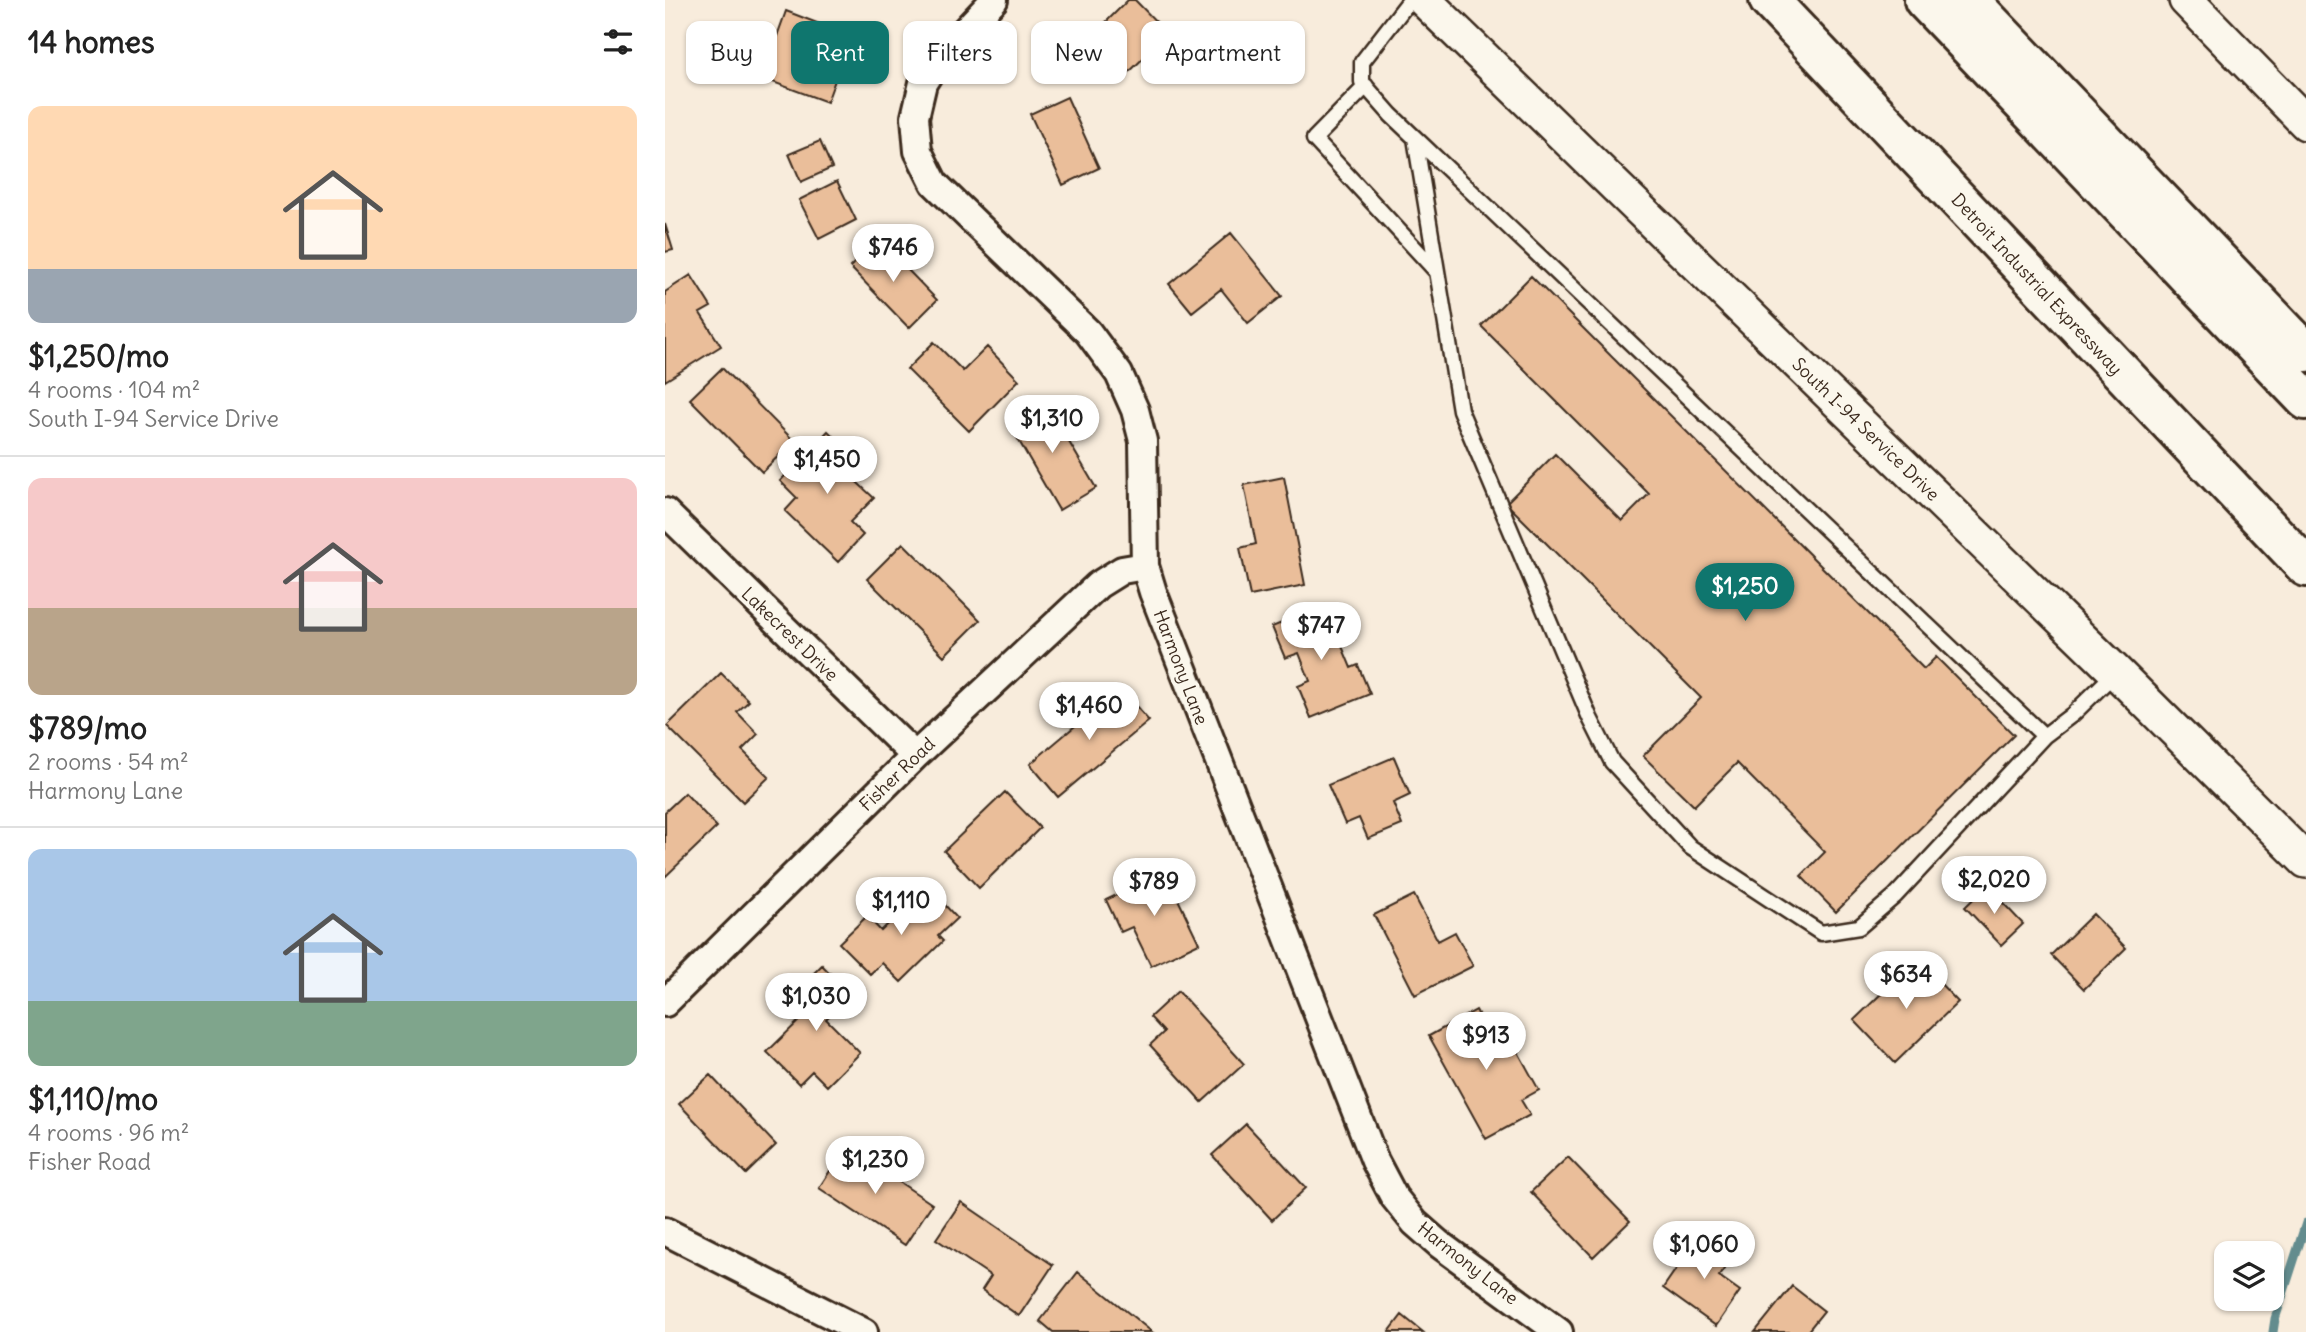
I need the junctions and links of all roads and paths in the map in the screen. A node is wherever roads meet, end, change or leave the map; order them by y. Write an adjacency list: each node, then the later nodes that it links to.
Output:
1 (994, 0): 15 (street, Harmony Lane)
2 (1410, 0): 8 (lane)
3 (1424, 0): 17 (street, South I-94 Service Drive)
4 (1769, 0): 16 (highway, Detroit Industrial Expressway)
5 (1924, 0): 13 (highway)
6 (1969, 0): 12 (highway)
7 (2186, 0): 9 (street)
8 (1366, 86): 10 (lane); 11 (lane)
9 (2306, 123)
10 (1415, 138): 11 (lane); 18 (lane)
11 (1437, 272): 18 (lane)
12 (2306, 352)
13 (2306, 400)
14 (665, 512): 19 (street, Lakecrest Drive)
15 (1145, 566): 19 (street, Fisher Road); 24 (street, Harmony Lane)
16 (2306, 567)
17 (2116, 672): 18 (lane); 20 (street, South I-94 Service Drive)
18 (2044, 736)
19 (915, 756): 21 (street, Fisher Road)
20 (2306, 861)
21 (665, 1003)
22 (665, 1231): 23 (street)
23 (864, 1332)
24 (1559, 1332)

